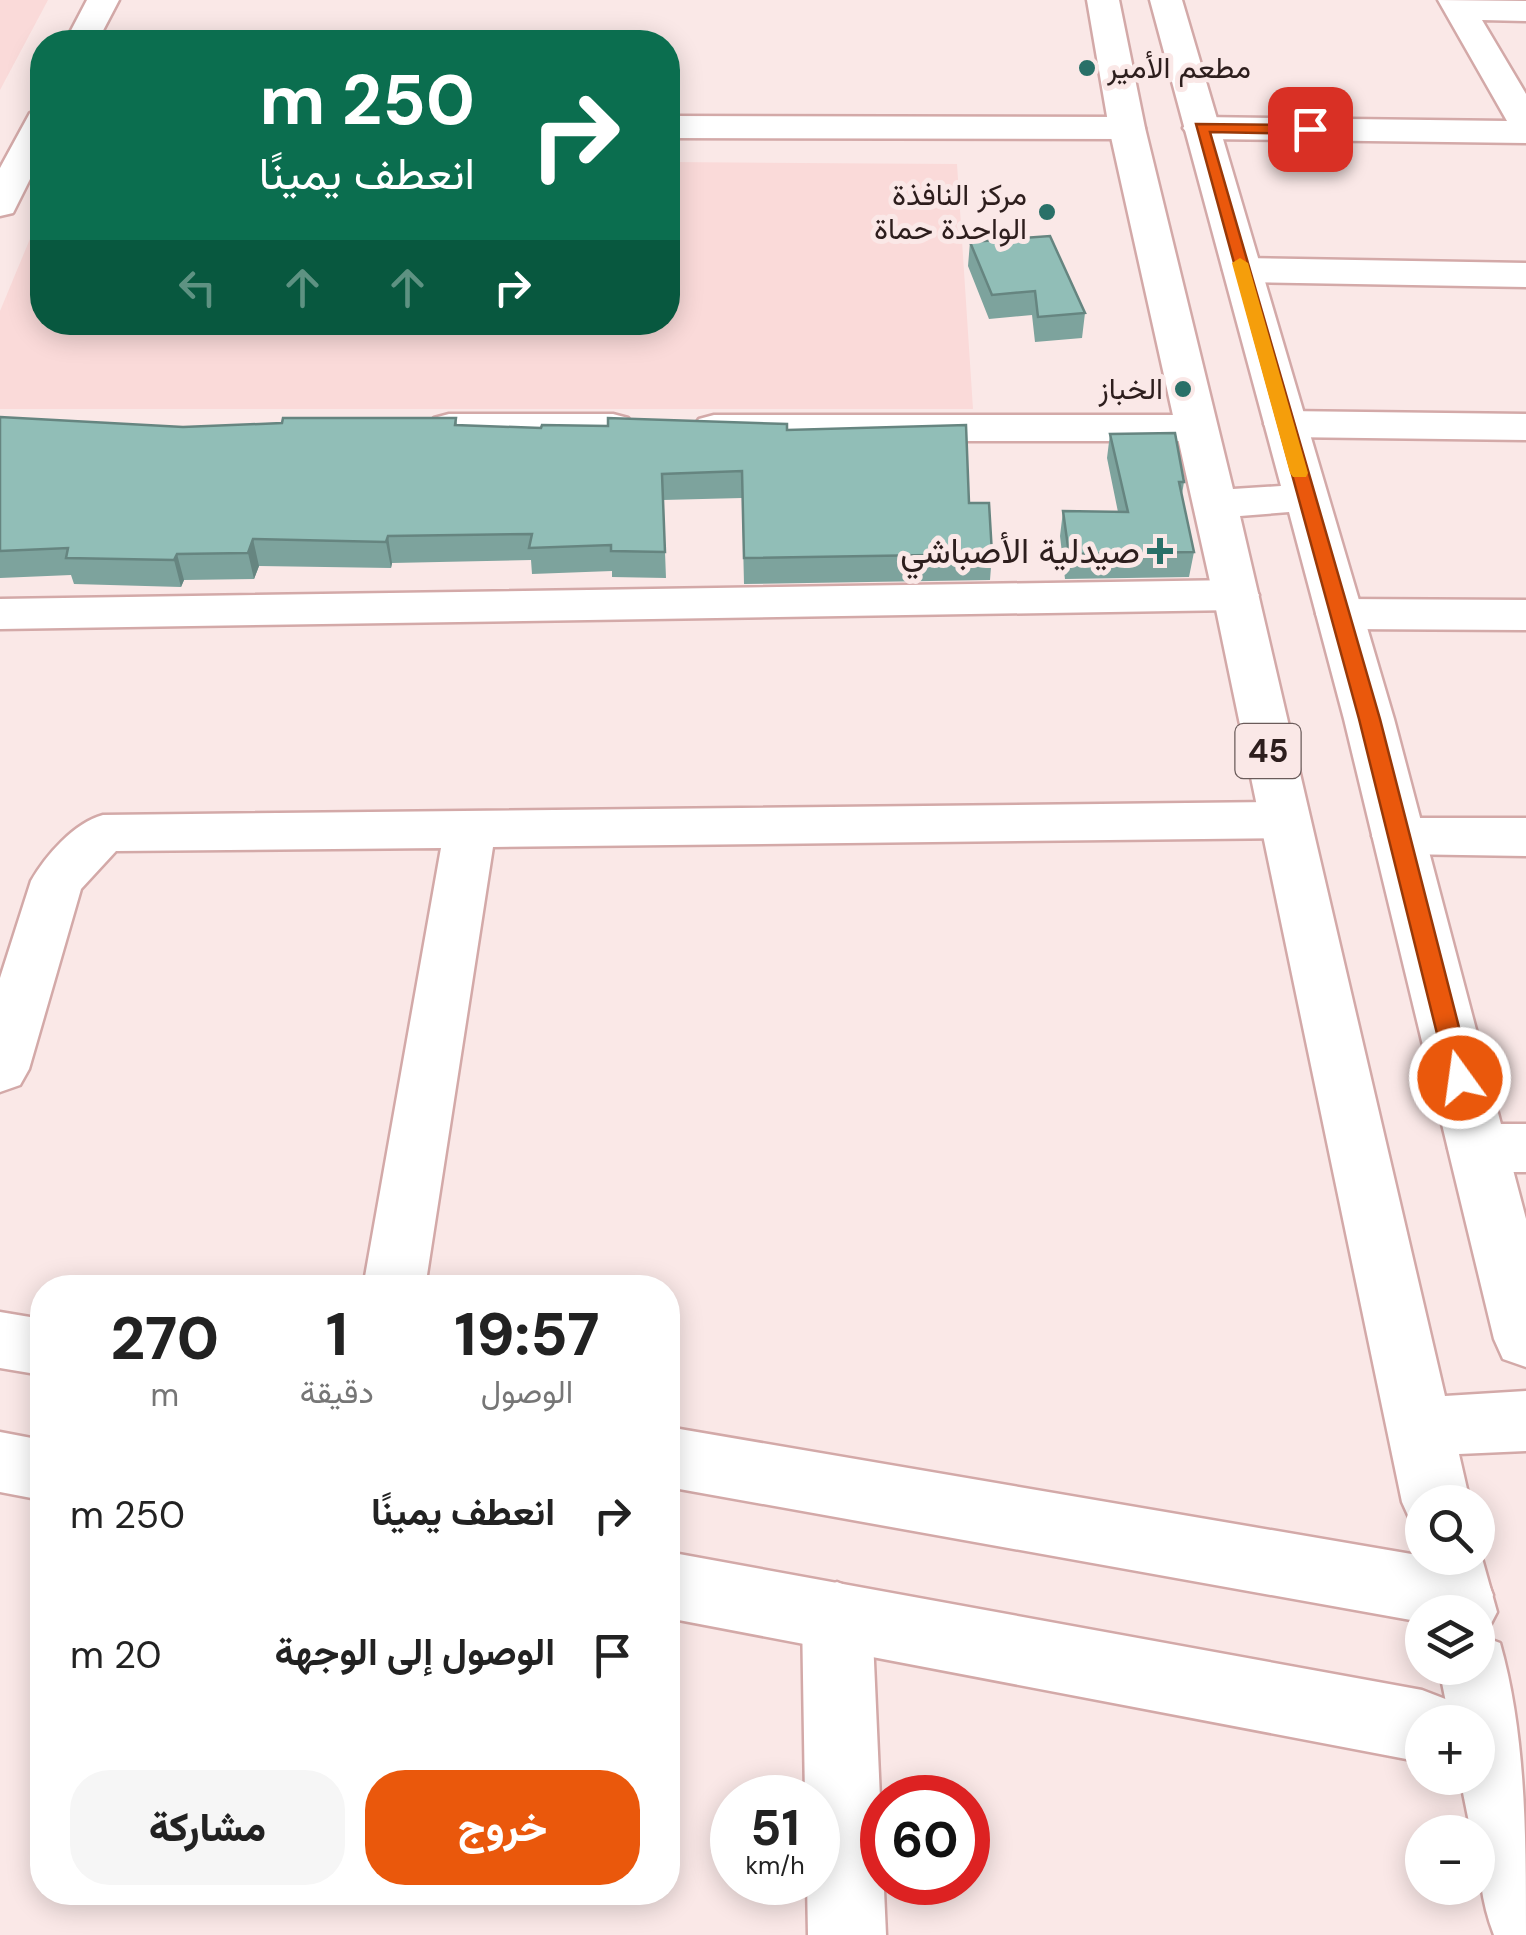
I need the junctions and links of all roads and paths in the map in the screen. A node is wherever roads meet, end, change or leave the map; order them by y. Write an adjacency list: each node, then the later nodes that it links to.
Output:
1 (102, 0): 6 (street)
2 (1103, 0): 9 (street, 45)
3 (1166, 0): 10 (street)
4 (1457, 5): 5 (street); 7 (street)
5 (1526, 10)
6 (87, 30)
7 (1526, 123)
8 (680, 127): 9 (street)
9 (1127, 128): 19 (street, 45)
10 (1201, 128): 11 (street); 14 (street)
11 (1526, 132)
12 (30, 147): 13 (street)
13 (0, 205)
14 (1242, 270): 15 (street); 16 (street)
15 (1526, 275)
16 (1286, 424): 18 (street); 20 (street)
17 (419, 427): 19 (street)
18 (1526, 427)
19 (1196, 428): 21 (street, 45)
20 (1306, 498): 21 (street); 24 (street)
21 (1214, 504): 22 (street, 45)
22 (1236, 594): 23 (street); 26 (street, 45)
23 (0, 614)
24 (1339, 614): 25 (street); 28 (street)
25 (1526, 614)
26 (1283, 820): 27 (street); 37 (street, 45)
27 (470, 829): 30 (street); 32 (street)
28 (1398, 836): 29 (street); 31 (street)
29 (1526, 836)
30 (0, 1068)
31 (1502, 1148): 33 (street)
32 (396, 1275)
33 (1526, 1339)
34 (0, 1340): 35 (street)
35 (30, 1346)
36 (1526, 1421): 37 (street)
37 (1419, 1427): 41 (street, 45)
38 (680, 1459): 43 (street)
39 (0, 1462): 40 (street)
40 (30, 1468)
41 (1432, 1485)
42 (680, 1587): 44 (street)
43 (1456, 1588)
44 (838, 1616): 45 (street); 48 (street)
45 (1405, 1722)
46 (1483, 1795): 47 (street)
47 (1526, 1918)
48 (847, 1935)

